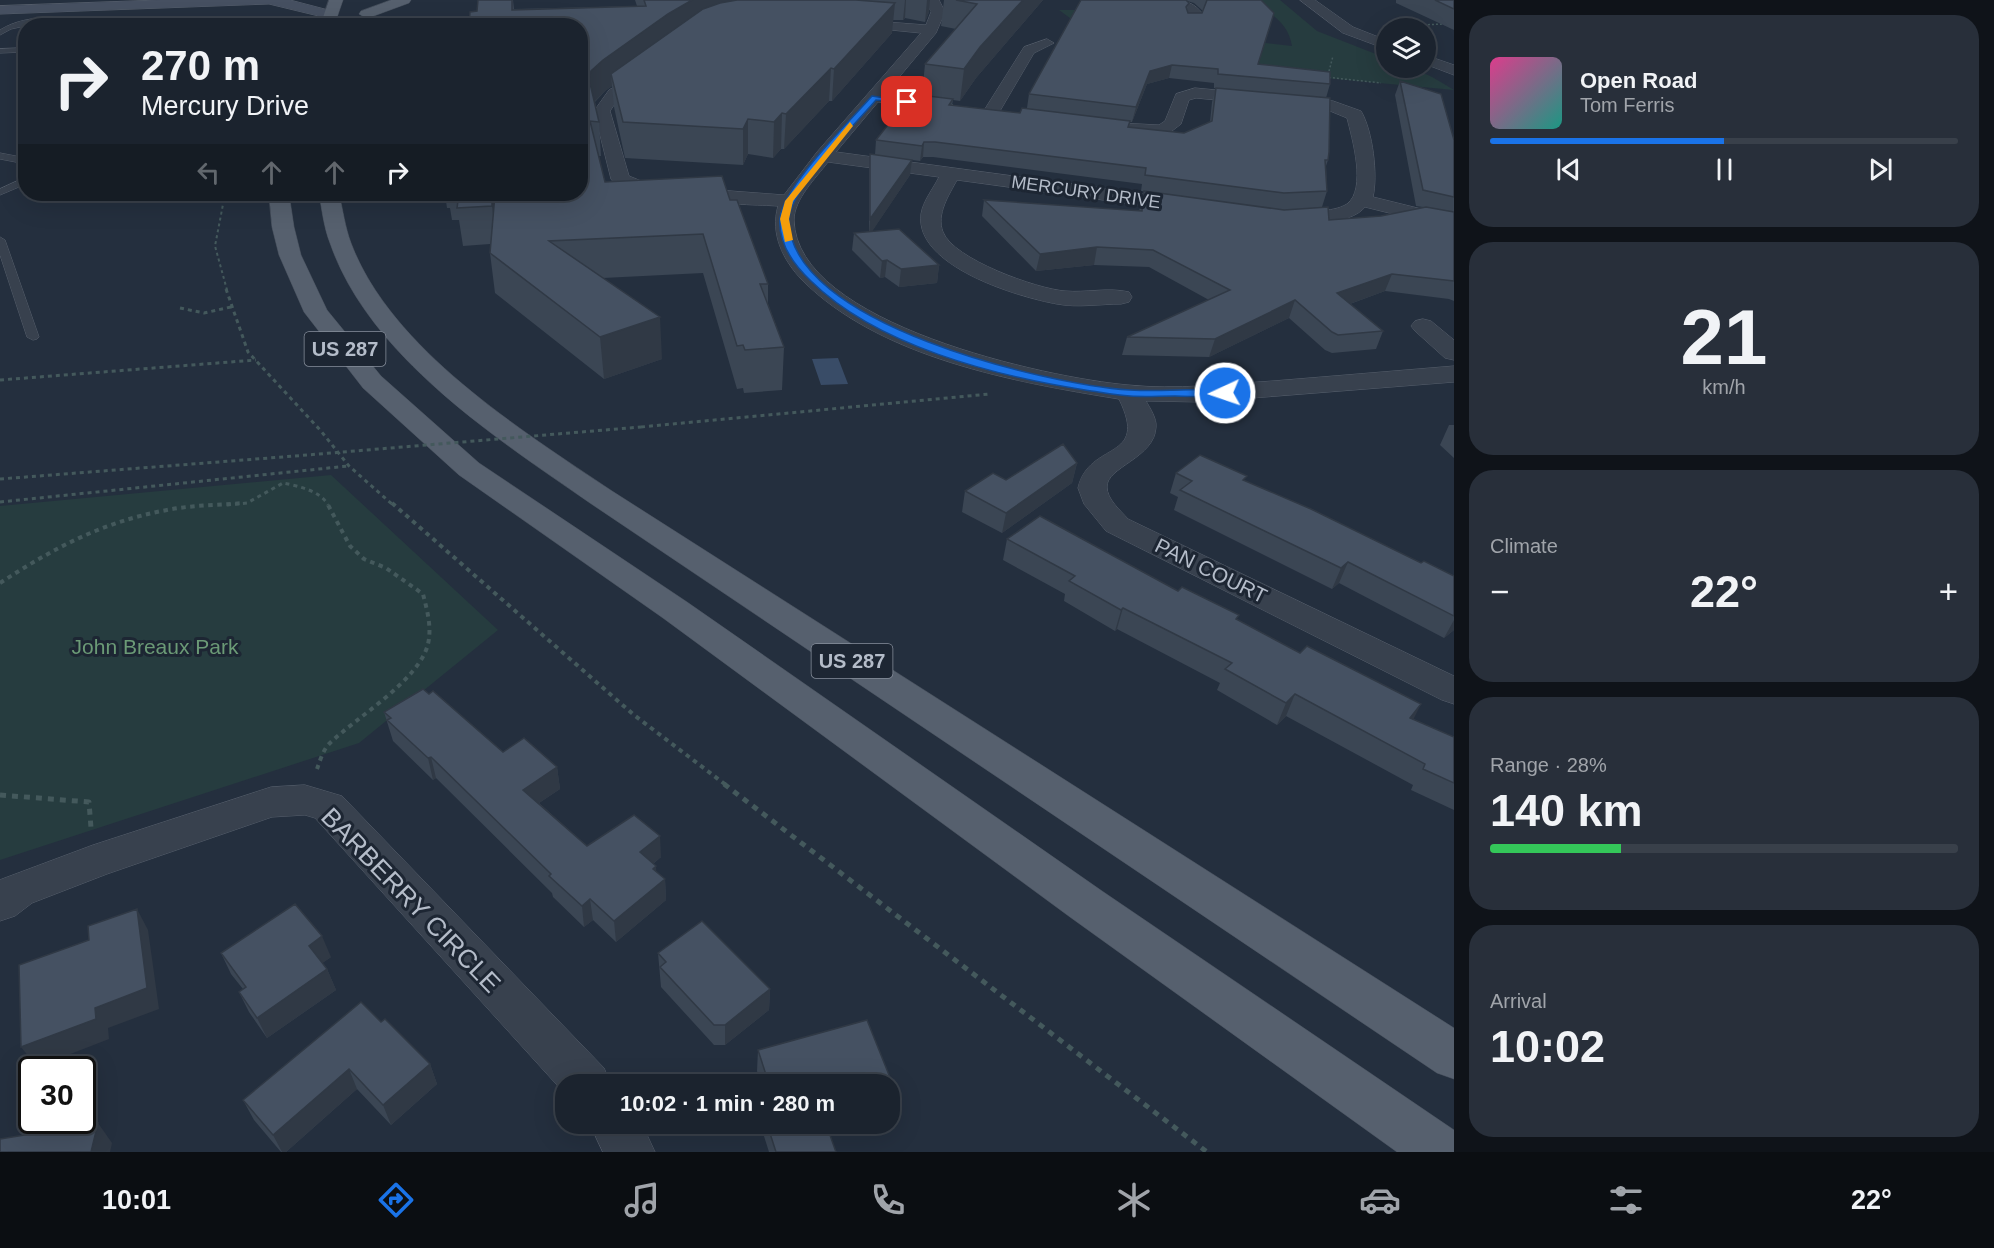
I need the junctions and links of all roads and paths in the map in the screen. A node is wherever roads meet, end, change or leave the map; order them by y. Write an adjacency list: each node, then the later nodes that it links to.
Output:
1 (55, 0): 9 (main road)
2 (268, 0): 3 (main road); 10 (main road); 12 (main road)
3 (273, 0)
4 (336, 0): 13 (main road)
5 (404, 0): 11 (main road)
6 (1179, 0): 15 (street)
7 (1307, 0): 21 (street)
8 (937, 1): 19 (street)
9 (0, 2)
10 (0, 10)
11 (367, 13)
12 (325, 18)
13 (330, 18)
14 (836, 20): 19 (street)
15 (1192, 21)
16 (1452, 23): 17 (path)
17 (1436, 24)
18 (18, 25): 20 (lane)
19 (931, 30): 32 (street)
20 (0, 33)
21 (1376, 41)
22 (1047, 43): 33 (street)
23 (18, 50): 24 (lane)
24 (0, 51)
25 (1333, 56): 30 (path)
26 (663, 60): 46 (street)
27 (1436, 63): 28 (street)
28 (1454, 70)
29 (1318, 76): 30 (path)
30 (1327, 77): 31 (path)
31 (1381, 83)
32 (874, 98): 33 (street); 37 (street)
33 (991, 112): 34 (street)
34 (1013, 115)
35 (1104, 126): 47 (street)
36 (0, 156): 38 (lane)
37 (823, 156): 39 (street, MERCURY DRIVE); 46 (street)
38 (18, 159)
39 (951, 173): 48 (street, MERCURY DRIVE); 52 (street)
40 (18, 184): 42 (lane)
41 (18, 190): 42 (lane)
42 (0, 193)
43 (224, 201): 53 (path)
44 (280, 201): 79 (main road, US 287)
45 (330, 201): 74 (main road, US 287)
46 (789, 201): 62 (street)
47 (1364, 201): 49 (street); 50 (street)
48 (1199, 207)
49 (1267, 216)
50 (1454, 223)
51 (0, 240): 56 (lane)
52 (1121, 297)
53 (231, 307): 54 (path); 58 (path)
54 (180, 309)
55 (1423, 326): 57 (street)
56 (33, 337)
57 (1454, 353)
58 (256, 360): 60 (path); 63 (path)
59 (1454, 374): 62 (street)
60 (0, 380)
61 (998, 393): 65 (path, bridge)
62 (1129, 393): 69 (street, PAN COURT)
63 (349, 466): 64 (path); 78 (path)
64 (286, 473): 66 (path); 67 (path)
65 (0, 478)
66 (283, 483): 68 (path); 70 (path)
67 (0, 502)
68 (0, 583)
69 (1454, 691)
70 (327, 746)
71 (0, 795): 72 (path)
72 (93, 862): 73 (street, BARBERRY CIRCLE); 75 (street, BARBERRY CIRCLE)
73 (0, 903)
74 (1454, 1056)
75 (578, 1074)
76 (620, 1134): 77 (street)
77 (630, 1152)
78 (1207, 1152)
79 (1441, 1152)

